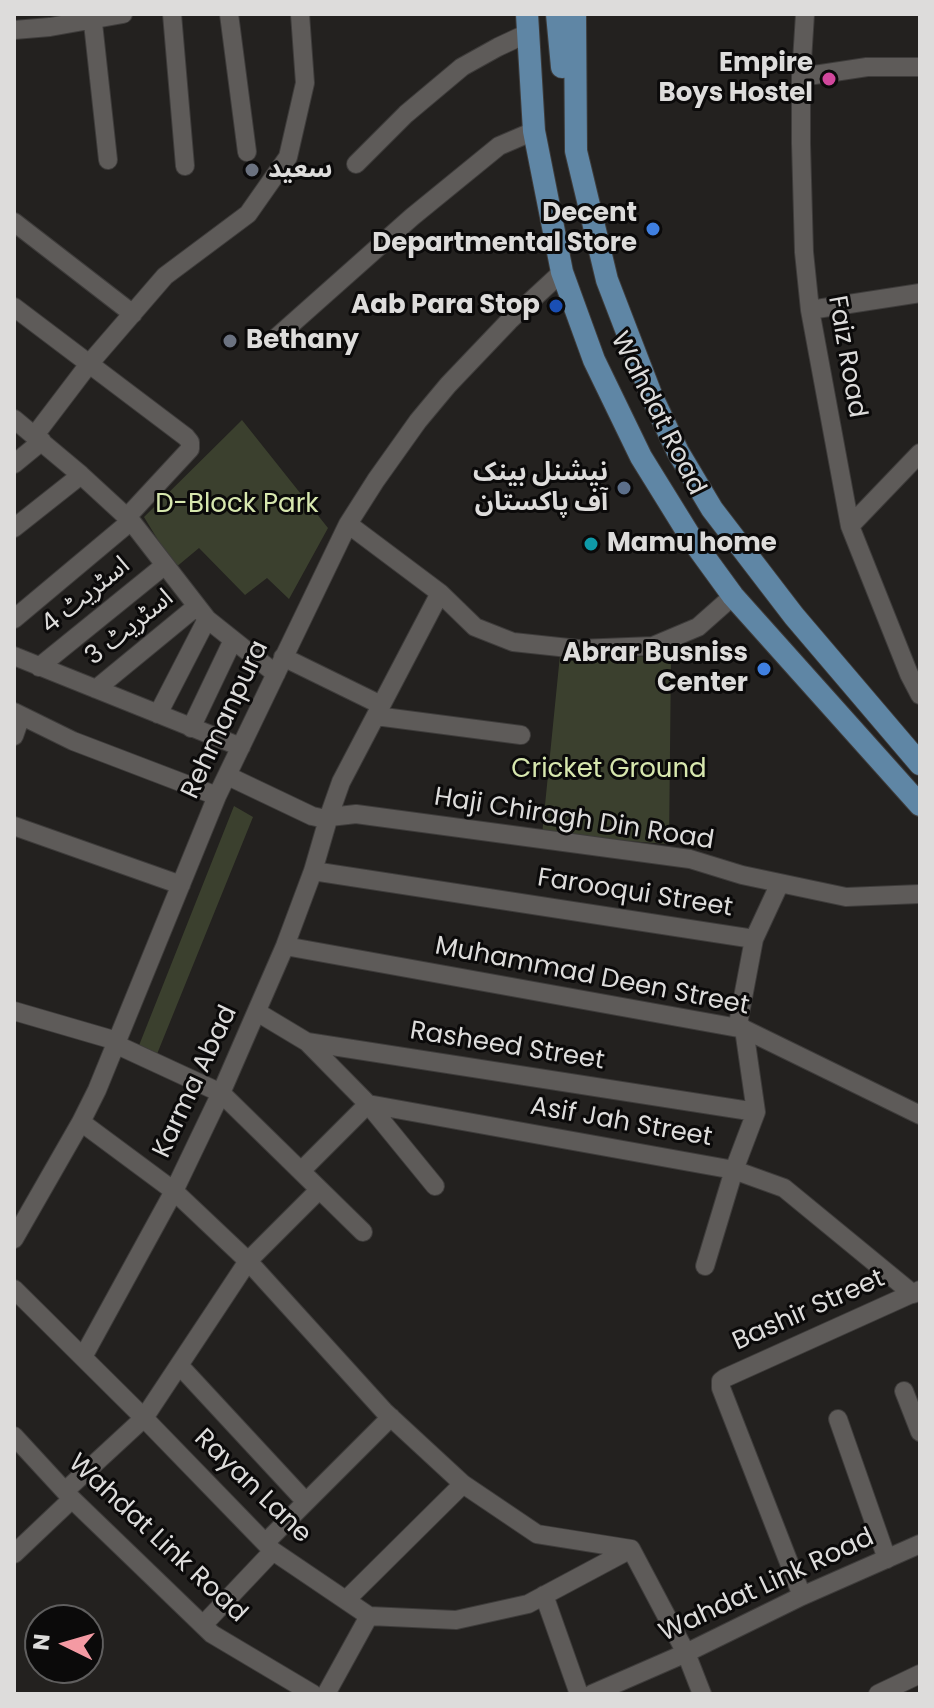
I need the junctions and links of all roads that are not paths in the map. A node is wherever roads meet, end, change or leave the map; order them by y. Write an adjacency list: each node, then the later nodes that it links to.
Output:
1 (123, 14): 8 (street)
2 (172, 14): 18 (street)
3 (229, 14): 15 (street)
4 (300, 14): 24 (street)
5 (557, 14): 14 (main road)
6 (575, 14): 14 (main road, Wahdat Road)
7 (805, 14): 12 (street, Faiz Road)
8 (93, 17): 10 (street); 16 (street)
9 (527, 24): 13 (main road, Wahdat Road); 17 (street)
10 (15, 26)
11 (920, 67): 12 (street)
12 (801, 77): 23 (street, Faiz Road)
13 (534, 131): 20 (main road, Wahdat Road); 25 (street)
14 (576, 151): 55 (main road, Wahdat Road)
15 (247, 152)
16 (108, 160)
17 (356, 164)
18 (185, 166)
19 (14, 222): 24 (street)
20 (562, 272): 33 (street, Rehmanpura); 38 (main road, Wahdat Road)
21 (920, 293): 23 (street)
22 (14, 307): 26 (street)
23 (810, 310): 34 (street, Faiz Road)
24 (133, 314): 26 (street)
25 (277, 337)
26 (89, 364): 28 (street); 32 (street)
27 (14, 419): 28 (street)
28 (39, 438): 30 (street); 31 (street)
29 (920, 453): 34 (street)
30 (14, 464)
31 (81, 475): 32 (street); 35 (street)
32 (129, 519): 36 (street); 40 (street)
33 (348, 524): 37 (street); 43 (street, Rehmanpura)
34 (850, 526): 45 (street, Faiz Road)
35 (14, 528)
36 (165, 565): 39 (street); 44 (street, اسٹریٹ 4)
37 (440, 593): 38 (street); 48 (street, Karma Abad)
38 (733, 596): 58 (main road, Wahdat Road)
39 (202, 613): 41 (street); 46 (street, اسٹریٹ 3); 50 (street)
40 (14, 619)
41 (233, 640): 43 (street); 51 (street)
42 (14, 656): 44 (street)
43 (280, 666): 48 (street); 54 (street, Rehmanpura)
44 (39, 667): 46 (street)
45 (915, 667): 47 (street, Faiz Road)
46 (96, 689): 50 (street)
47 (920, 695)
48 (379, 710): 52 (street); 59 (street, Karma Abad)
49 (18, 714): 53 (street); 57 (street)
50 (158, 714): 51 (street)
51 (191, 728): 54 (street)
52 (521, 735)
53 (14, 736)
54 (241, 747): 56 (street, Rehmanpura)
55 (920, 764)
56 (228, 776): 57 (street, Rehmanpura); 59 (street, Haji Chiragh Din Road)
57 (217, 796): 63 (street, Rehmanpura)
58 (920, 805)
59 (329, 816): 61 (street, Karma Abad); 62 (street, Haji Chiragh Din Road)
60 (14, 826): 63 (street)
61 (313, 871): 65 (street, Farooqui Street); 66 (street, Karma Abad)
62 (780, 883): 64 (street, Haji Chiragh Din Road); 65 (street)
63 (181, 885): 70 (street, Rehmanpura)
64 (920, 894)
65 (754, 939): 69 (street, Farooqui Street)
66 (285, 946): 68 (street, Karma Abad); 69 (street, Muhammad Deen Street)
67 (14, 1011): 70 (street)
68 (257, 1012): 71 (street, Rasheed Street); 72 (street, Karma Abad)
69 (744, 1029): 74 (street, Farooqui Street); 75 (street, Muhammad Deen Street)
70 (116, 1042): 72 (street); 76 (street, Rehmanpura)
71 (307, 1042): 73 (street); 74 (street, Rasheed Street)
72 (221, 1093): 78 (street); 81 (street, Karma Abad)
73 (368, 1104): 77 (street, Asif Jah Street); 78 (street); 79 (street)
74 (756, 1112): 77 (street, Farooqui Street)
75 (920, 1115)
76 (81, 1122): 81 (street); 83 (street, Rehmanpura)
77 (734, 1170): 85 (street, Farooqui Street); 87 (street, Asif Jah Street)
78 (301, 1171): 80 (street)
79 (435, 1186)
80 (319, 1190): 82 (street); 84 (street)
81 (174, 1191): 84 (street); 88 (street, Karma Abad)
82 (363, 1232)
83 (14, 1239)
84 (248, 1261): 89 (street); 91 (street)
85 (705, 1266)
86 (14, 1289): 88 (street, Rayan Lane)
87 (916, 1292): 105 (street, Bashir Street)
88 (83, 1357): 92 (street, Rayan Lane)
89 (179, 1365): 92 (street); 98 (street)
90 (904, 1391): 94 (street)
91 (391, 1417): 96 (street); 98 (street)
92 (144, 1418): 97 (street); 100 (street, Rayan Lane)
93 (838, 1419): 103 (street)
94 (920, 1432)
95 (14, 1436): 97 (street, Wahdat Link Road)
96 (463, 1484): 101 (street); 106 (street)
97 (69, 1495): 102 (street); 108 (street, Wahdat Link Road)
98 (306, 1502): 100 (street)
99 (920, 1544): 103 (street, Wahdat Link Road)
100 (270, 1547): 106 (street, Rayan Lane); 108 (street)
101 (631, 1549): 104 (street); 109 (street)
102 (14, 1554)
103 (887, 1559): 105 (street, Wahdat Link Road)
104 (544, 1595): 107 (street); 114 (street)
105 (802, 1596): 109 (street, Wahdat Link Road)
106 (346, 1600): 107 (street, Rayan Lane)
107 (369, 1616): 113 (street)
108 (203, 1625): 112 (street, Wahdat Link Road)
109 (686, 1653): 115 (street, Wahdat Link Road); 116 (street)
110 (920, 1674): 111 (street)
111 (884, 1693)
112 (313, 1694)
113 (326, 1694)
114 (579, 1694)
115 (592, 1694)
116 (702, 1694)

